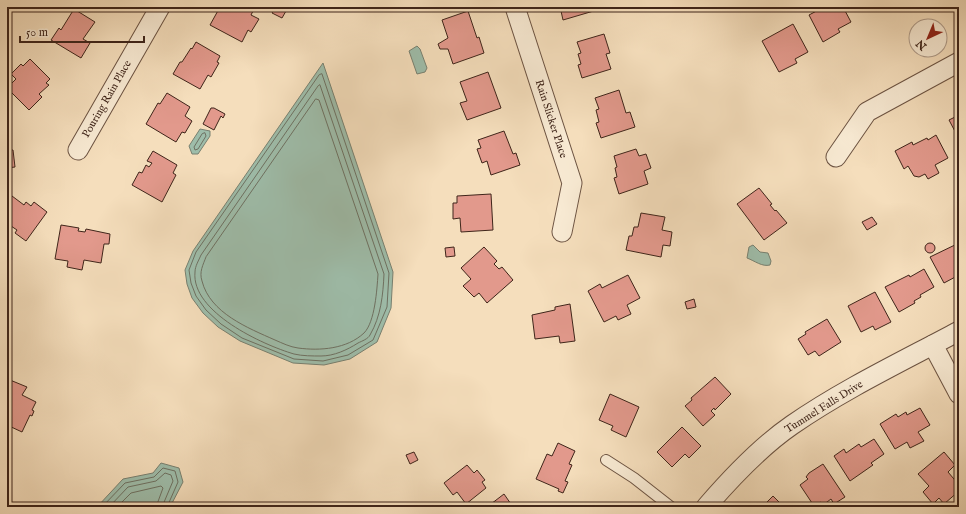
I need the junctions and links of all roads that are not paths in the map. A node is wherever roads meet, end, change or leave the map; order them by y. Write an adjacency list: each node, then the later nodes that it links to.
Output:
1 (160, 7): 4 (street, Pouring Rain Place)
2 (515, 7): 6 (street, Rain Slicker Place)
3 (959, 62): 5 (street)
4 (78, 150)
5 (836, 158)
6 (562, 232)
7 (959, 331): 8 (street, Tummel Falls Drive)
8 (933, 345): 9 (street); 12 (street, Tummel Falls Drive)
9 (959, 394)
10 (606, 460): 11 (lane)
11 (671, 507)
12 (706, 507)

